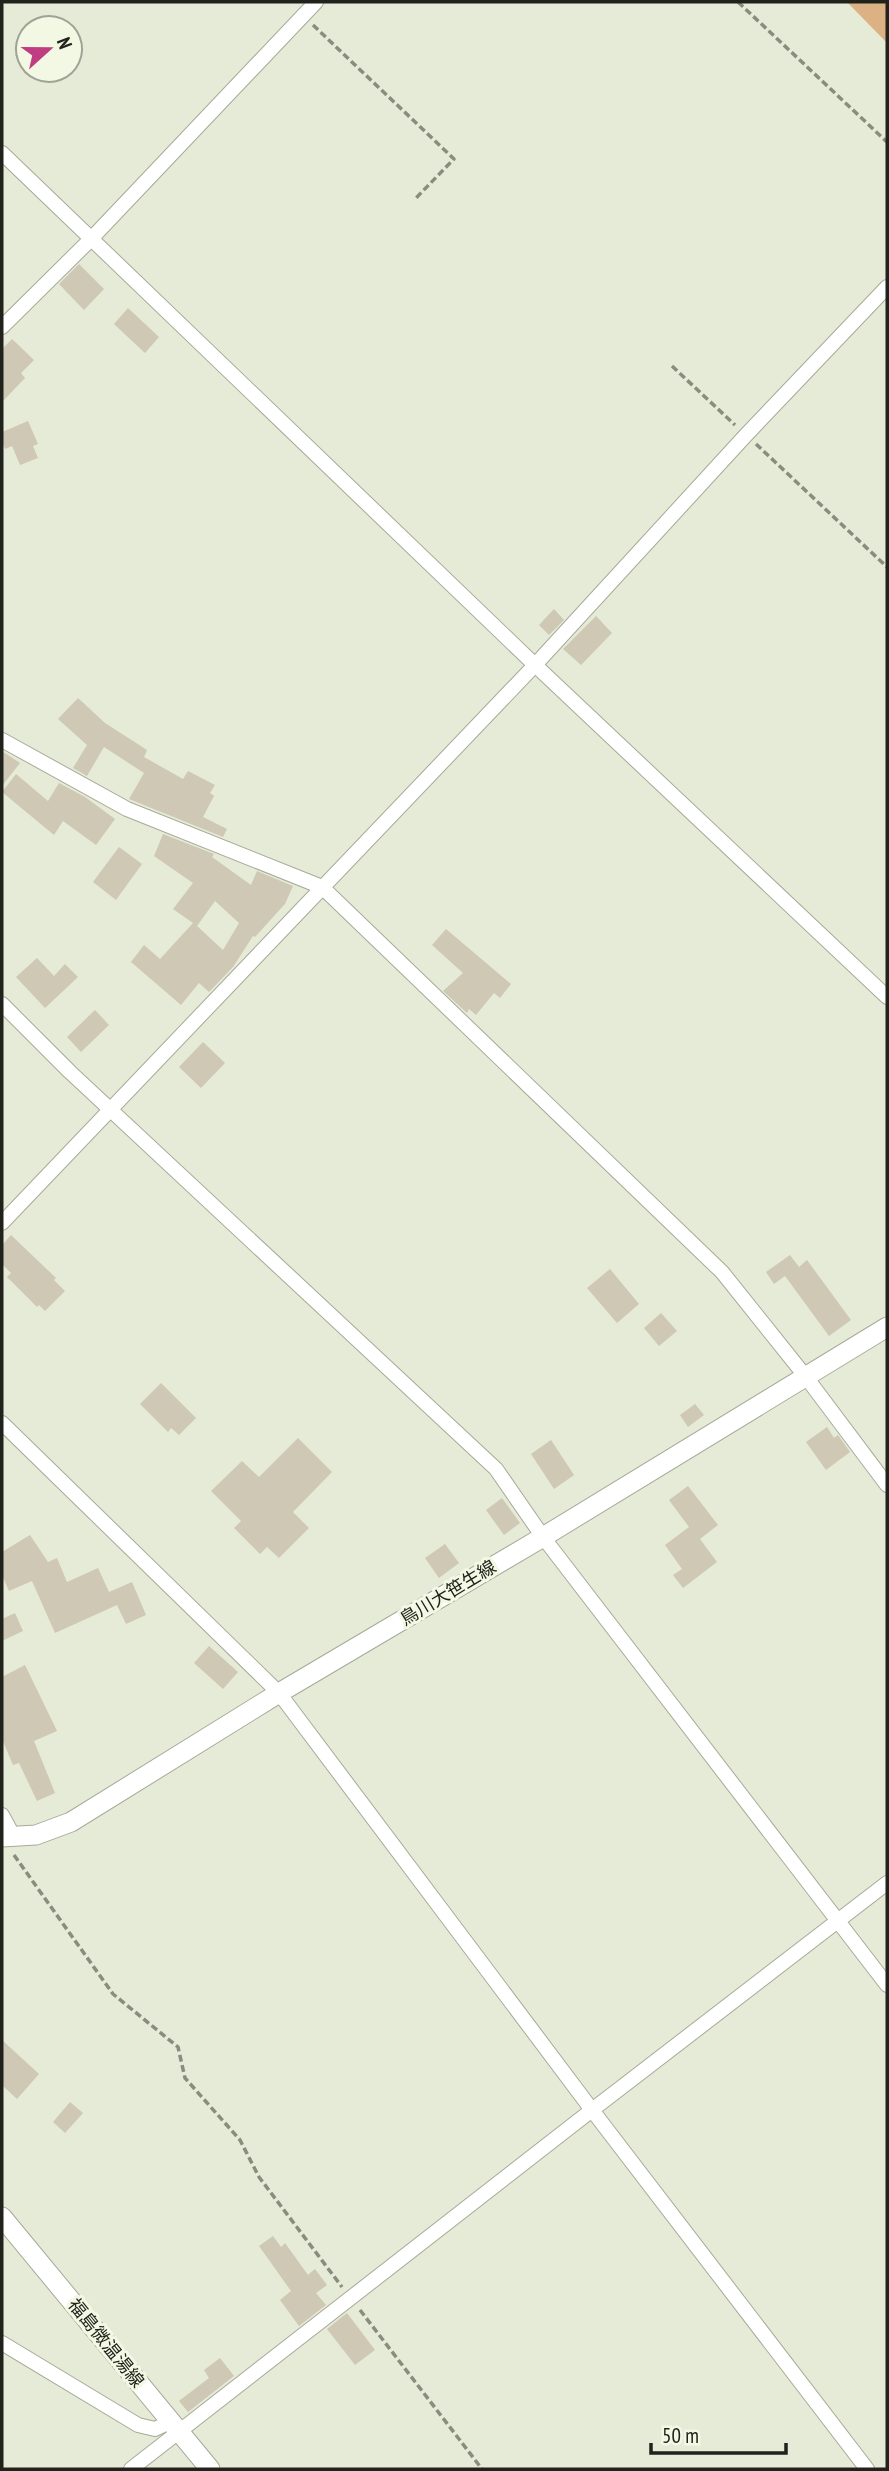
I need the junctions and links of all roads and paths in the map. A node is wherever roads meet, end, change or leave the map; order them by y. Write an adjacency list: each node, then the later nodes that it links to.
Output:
1 (316, 2): 3 (street)
2 (738, 2): 4 (path)
3 (303, 16): 6 (path); 7 (street)
4 (887, 142)
5 (2, 153): 7 (street)
6 (416, 198)
7 (91, 239): 9 (street); 13 (street)
8 (887, 287): 11 (street)
9 (2, 327)
10 (673, 366): 11 (path)
11 (746, 435): 12 (path); 13 (street)
12 (887, 567)
13 (535, 665): 15 (street); 16 (street)
14 (2, 740): 15 (street)
15 (322, 887): 18 (street); 21 (street)
16 (887, 997)
17 (2, 1004): 18 (street)
18 (110, 1110): 19 (street); 24 (street)
19 (2, 1223)
20 (887, 1327): 21 (street, 鳥川大笹生線)
21 (806, 1377): 23 (street); 24 (street, 鳥川大笹生線)
22 (2, 1423): 25 (street)
23 (887, 1485)
24 (543, 1537): 25 (street, 鳥川大笹生線); 29 (street)
25 (279, 1693): 27 (street, 鳥川大笹生線); 31 (street)
26 (2, 1815): 27 (street)
27 (8, 1840): 33 (path)
28 (887, 1883): 29 (street)
29 (838, 1922): 30 (street); 31 (street)
30 (887, 1985)
31 (592, 2110): 33 (street); 39 (street)
32 (2, 2217): 35 (street, 福島微温湯線)
33 (350, 2297): 35 (street); 38 (path)
34 (2, 2343): 35 (street)
35 (174, 2427): 36 (street); 37 (street, 福島微温湯線)
36 (131, 2469)
37 (210, 2469)
38 (482, 2469)
39 (867, 2469)

